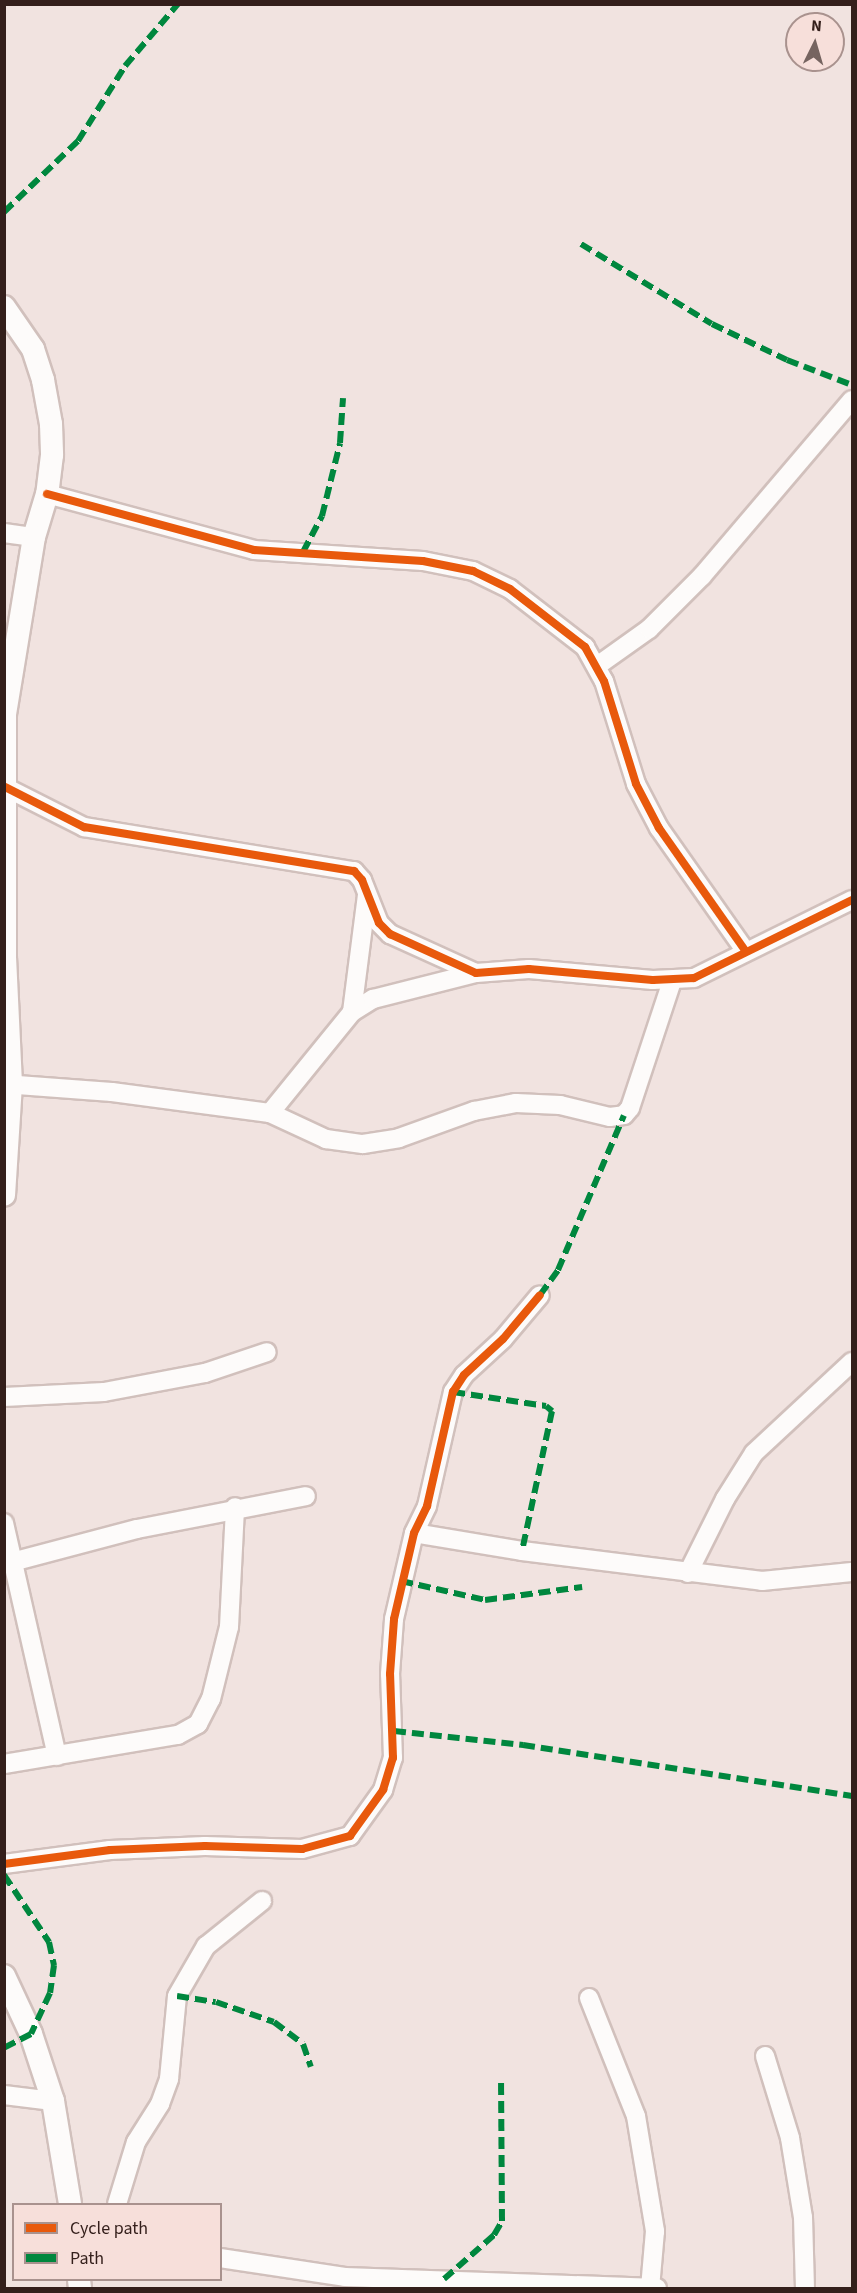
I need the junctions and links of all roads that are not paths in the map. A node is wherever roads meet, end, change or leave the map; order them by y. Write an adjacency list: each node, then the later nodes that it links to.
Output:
1 (4, 307): 3 (street)
2 (852, 400): 6 (street)
3 (47, 494): 5 (street); 6 (street)
4 (4, 533): 5 (street)
5 (34, 537): 7 (street)
6 (597, 666): 11 (street)
7 (5, 787): 8 (street); 10 (street)
8 (367, 895): 12 (street); 14 (street)
9 (852, 900): 11 (street)
10 (5, 904): 15 (street)
11 (746, 952): 13 (street)
12 (476, 973): 13 (street); 14 (street)
13 (672, 981): 16 (street)
14 (352, 1012): 16 (street)
15 (8, 1084): 16 (street); 17 (street)
16 (270, 1113)
17 (4, 1195)
18 (540, 1295): 25 (street)
19 (267, 1352): 21 (street)
20 (852, 1362): 28 (street)
21 (4, 1397)
22 (306, 1496): 23 (street)
23 (235, 1507): 26 (street); 29 (street)
24 (4, 1523): 26 (street)
25 (414, 1533): 28 (street); 31 (street)
26 (12, 1562): 29 (street)
27 (852, 1572): 28 (street)
28 (688, 1573)
29 (57, 1756): 30 (street)
30 (4, 1764)
31 (4, 1864)
32 (262, 1901): 39 (street)
33 (4, 1976): 37 (street)
34 (589, 1998): 42 (street)
35 (765, 2056): 44 (street)
36 (4, 2095): 37 (street)
37 (53, 2101): 38 (street)
38 (70, 2203)
39 (118, 2203)
40 (222, 2258): 41 (street)
41 (577, 2288): 42 (street)
42 (650, 2288): 43 (street)
43 (657, 2289)
44 (805, 2289)

